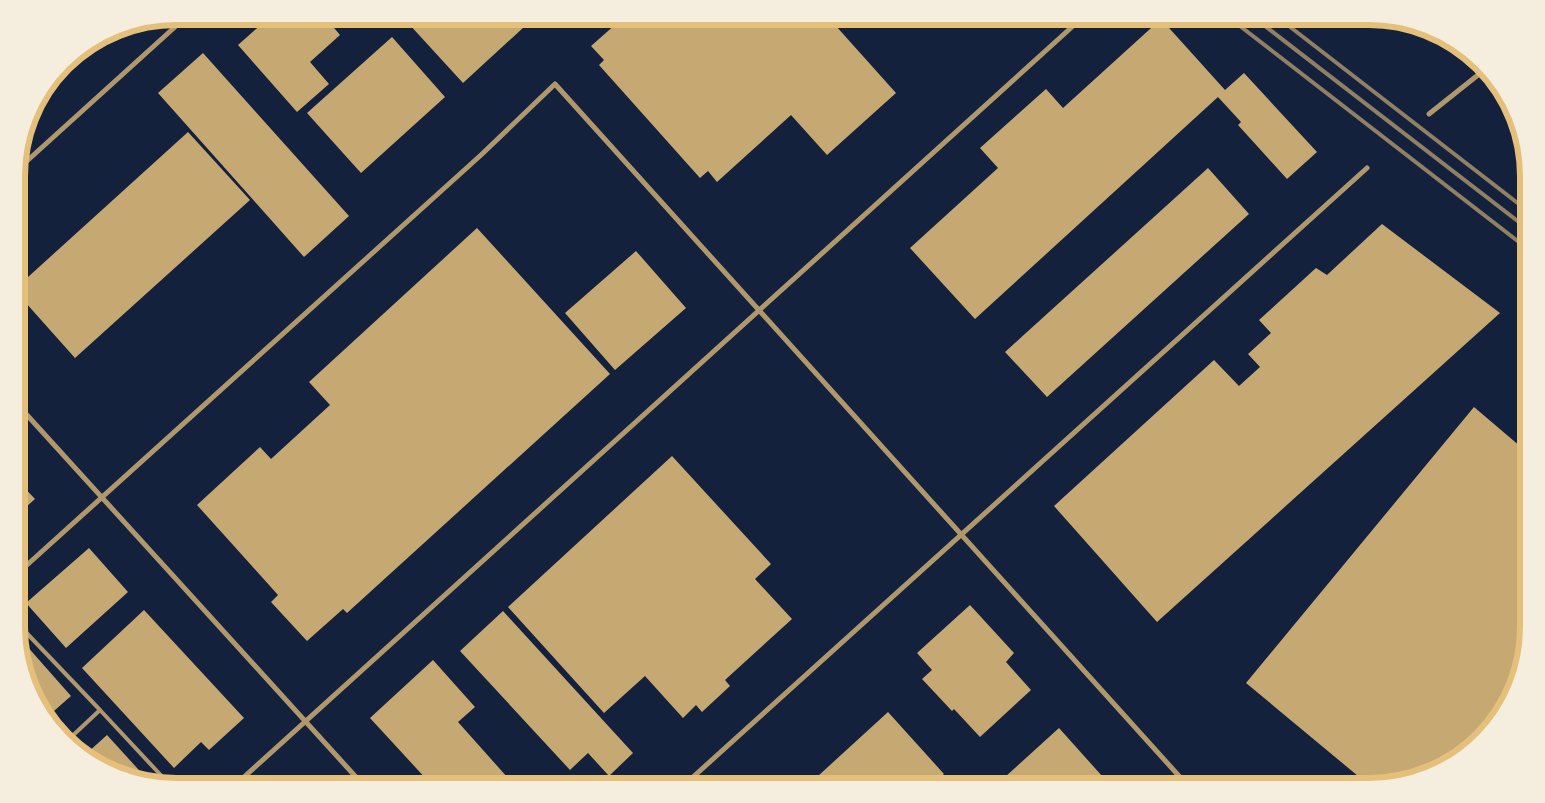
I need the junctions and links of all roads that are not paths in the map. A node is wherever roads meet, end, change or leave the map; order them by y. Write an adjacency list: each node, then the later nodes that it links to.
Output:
1 (176, 25): 5 (street)
2 (1074, 25): 7 (street)
3 (1480, 73): 4 (street)
4 (1429, 114)
5 (25, 162)
6 (1367, 168): 10 (street)
7 (759, 310): 9 (street); 10 (street); 14 (street)
8 (25, 413): 9 (street)
9 (102, 498): 11 (street); 14 (street)
10 (961, 535): 19 (street); 20 (street)
11 (25, 568)
12 (25, 632): 13 (lane)
13 (100, 710): 15 (lane); 16 (lane)
14 (305, 722): 17 (street); 18 (street)
15 (72, 737)
16 (163, 777)
17 (243, 778)
18 (357, 778)
19 (692, 778)
20 (1181, 778)

